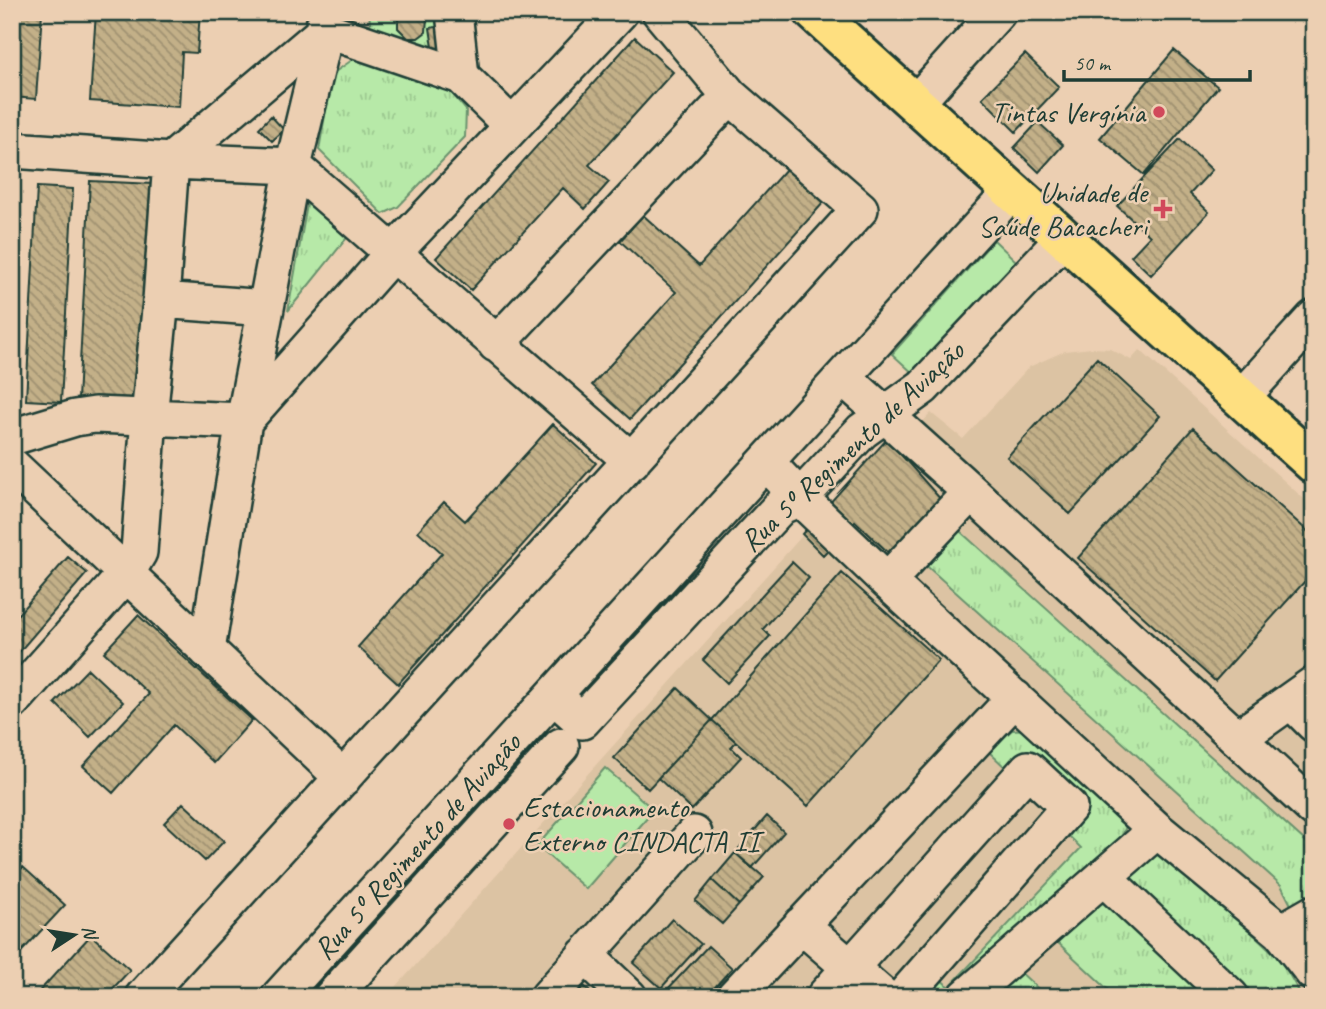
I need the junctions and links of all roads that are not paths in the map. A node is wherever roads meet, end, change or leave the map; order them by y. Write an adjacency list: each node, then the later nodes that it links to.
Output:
1 (454, 12): 7 (street)
2 (620, 12): 10 (street)
3 (660, 12): 8 (street)
4 (814, 12): 9 (main road)
5 (998, 12): 9 (street)
6 (322, 21): 7 (street); 12 (street); 13 (street)
7 (461, 76): 10 (street)
8 (730, 96): 20 (street); 27 (street)
9 (915, 104): 14 (main road)
10 (512, 126): 16 (street)
11 (12, 150): 12 (street)
12 (171, 161): 13 (street); 17 (street)
13 (293, 166): 16 (street); 18 (street)
14 (1012, 191): 15 (main road); 21 (street, Rua 5º Regimento de Aviação)
15 (1064, 238): 22 (main road); 23 (street, Rua 5º Regimento de Aviação)
16 (392, 254): 20 (street); 25 (street)
17 (161, 300): 18 (street); 24 (street)
18 (266, 308): 25 (street)
19 (1314, 317): 22 (street)
20 (496, 344): 27 (street)
21 (843, 377): 23 (street); 28 (street, Rua 5º Regimento de Aviação)
22 (1241, 398): 29 (main road)
23 (885, 414): 31 (street); 32 (street, Rua 5º Regimento de Aviação)
24 (149, 417): 25 (street); 26 (street); 33 (street)
25 (244, 421): 37 (street)
26 (12, 437)
27 (632, 461): 44 (street)
28 (766, 462): 32 (street); 35 (street, Rua 5º Regimento de Aviação)
29 (1314, 464)
30 (12, 466): 33 (street)
31 (971, 492): 34 (street); 42 (street)
32 (800, 498): 34 (street); 36 (street, Rua 5º Regimento de Aviação)
33 (126, 574): 37 (street); 40 (street)
34 (887, 581): 39 (street)
35 (628, 614): 36 (street); 38 (street, Rua 5º Regimento de Aviação)
36 (655, 641): 38 (street, Rua 5º Regimento de Aviação)
37 (207, 650): 44 (street)
38 (554, 696): 51 (street, Rua 5º Regimento de Aviação)
39 (1015, 698): 46 (street); 50 (street)
40 (12, 702)
41 (1306, 703): 42 (street)
42 (1238, 738): 45 (street)
43 (561, 746): 54 (street)
44 (343, 778): 57 (street)
45 (1314, 809)
46 (1157, 830): 48 (street); 52 (street)
47 (694, 834): 53 (street)
48 (1103, 877): 66 (street); 67 (street)
49 (1314, 913): 52 (street)
50 (801, 925): 55 (street); 62 (street)
51 (339, 931): 54 (street); 58 (street, Rua 5º Regimento de Aviação)
52 (1281, 932): 56 (street)
53 (585, 955): 60 (street); 61 (street)
54 (369, 957): 59 (street)
55 (851, 969): 63 (street); 64 (street); 65 (street)
56 (1314, 974)
57 (143, 997)
58 (279, 997)
59 (332, 997)
60 (548, 997)
61 (629, 997)
62 (734, 997)
63 (824, 997)
64 (884, 997)
65 (903, 997)
66 (966, 997)
67 (1231, 997)

